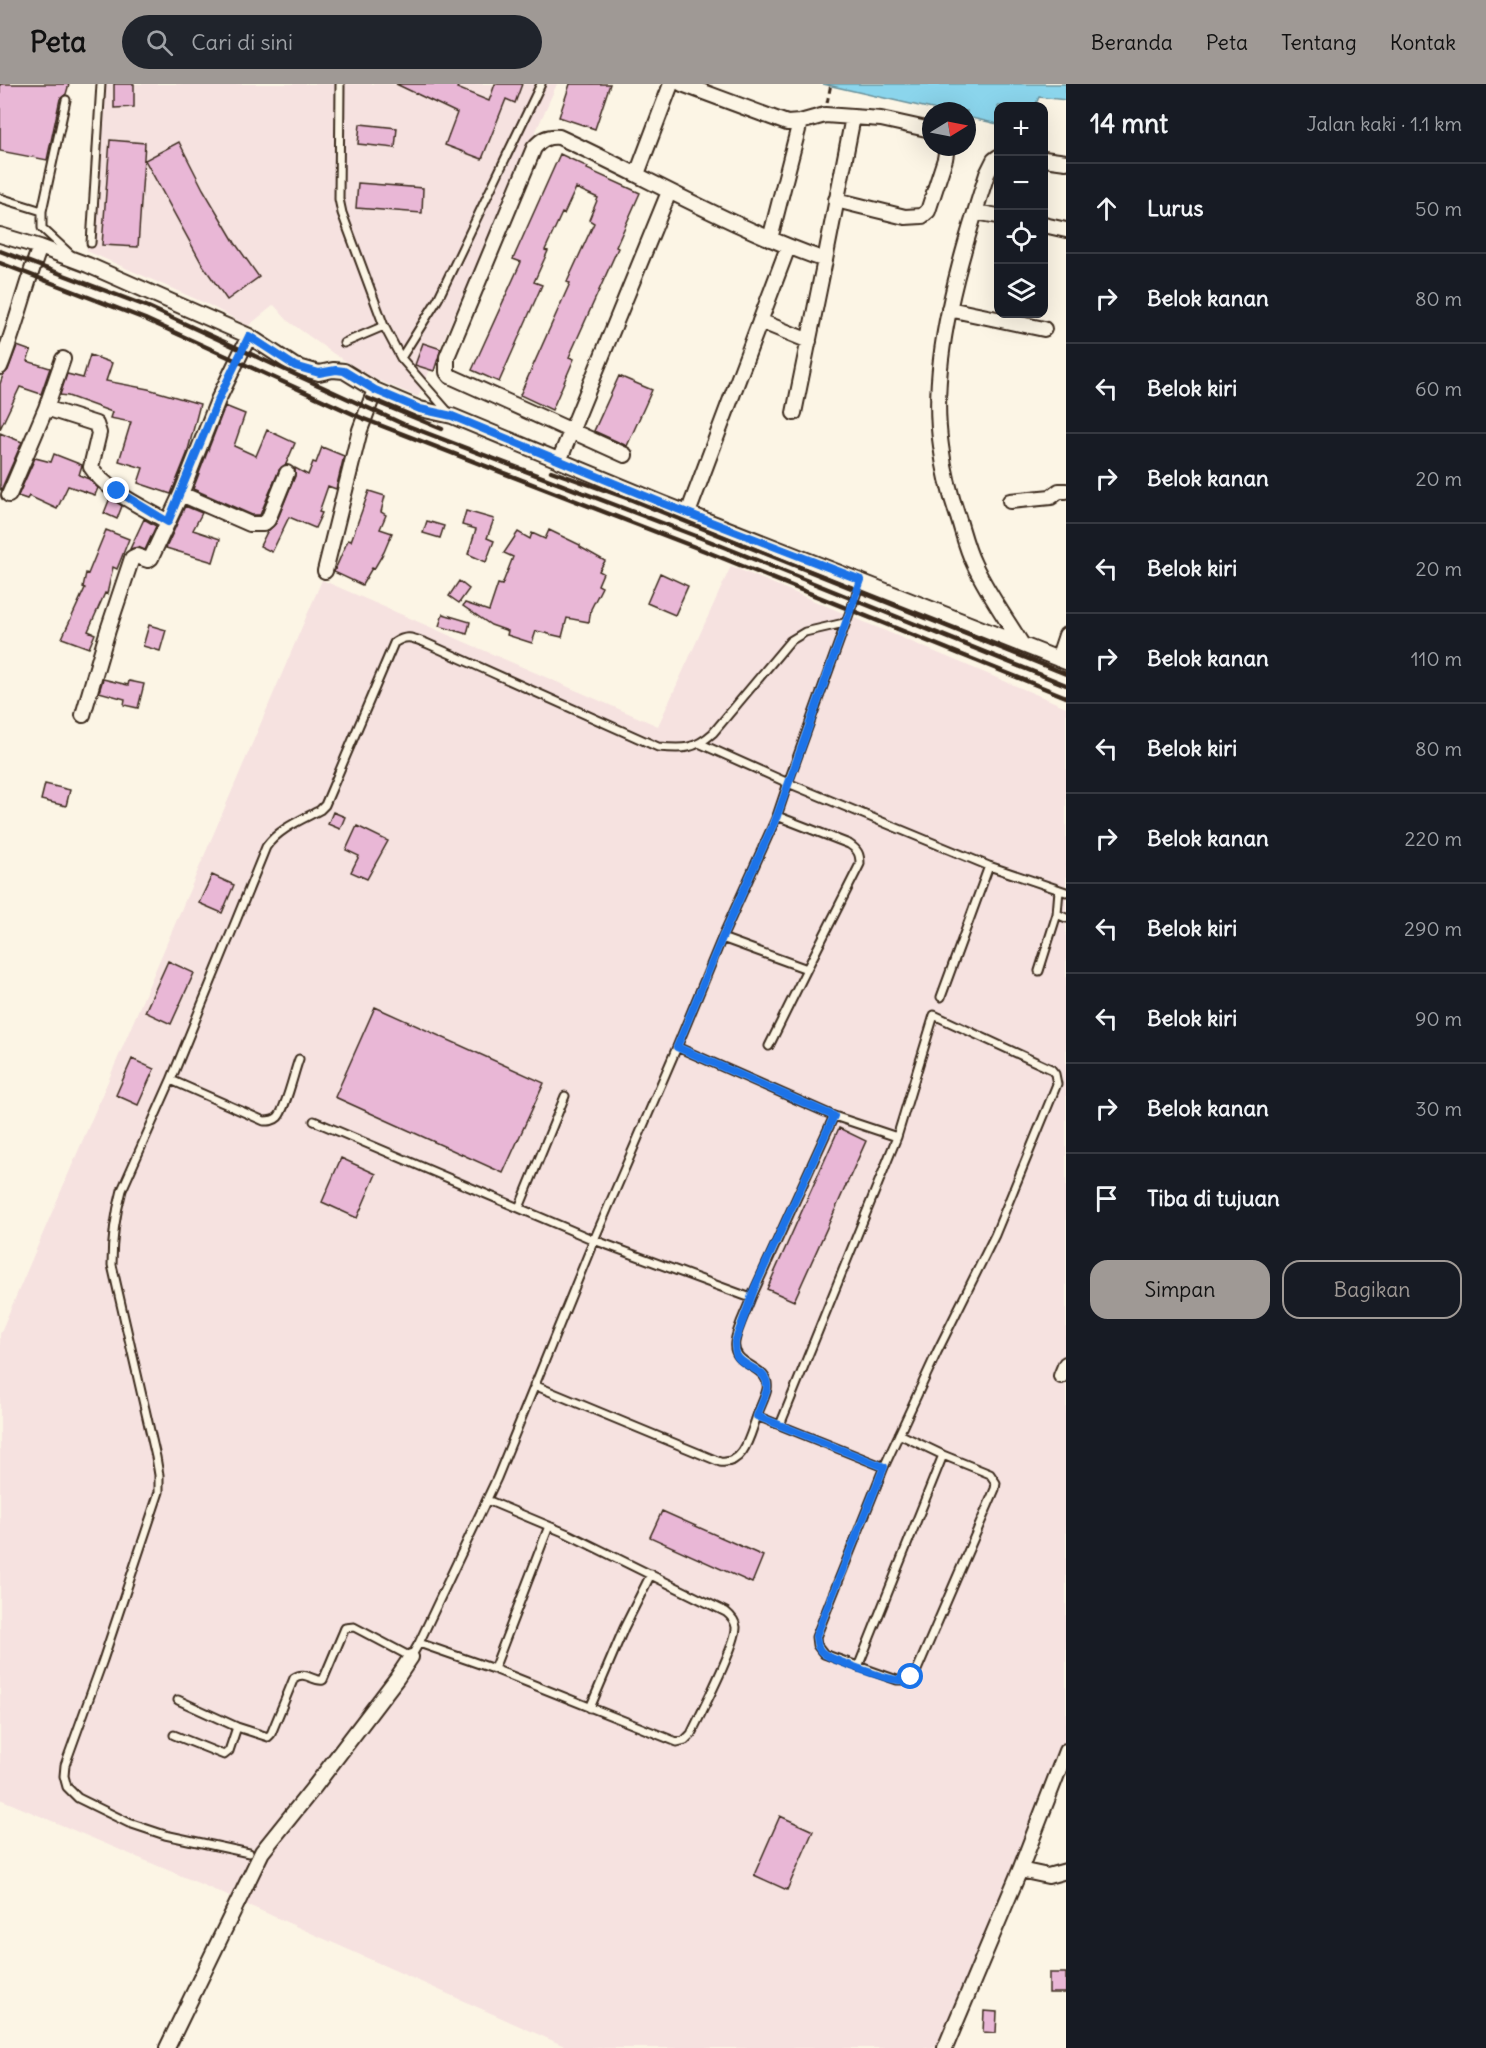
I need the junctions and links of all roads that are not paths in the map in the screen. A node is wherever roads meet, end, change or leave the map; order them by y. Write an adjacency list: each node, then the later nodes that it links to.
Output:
1 (101, 84): 25 (lane)
2 (340, 84): 32 (lane)
3 (541, 84): 38 (lane)
4 (671, 84): 14 (street)
5 (682, 84): 8 (street)
6 (66, 100): 18 (lane)
7 (853, 117): 8 (street); 9 (street); 17 (street)
8 (800, 122): 24 (street)
9 (922, 128)
10 (946, 156): 17 (street)
11 (994, 160): 19 (street)
12 (1048, 160): 13 (street)
13 (1066, 162)
14 (637, 174): 15 (street); 45 (street)
15 (669, 192): 24 (street); 45 (street)
16 (0, 198): 18 (lane)
17 (836, 200): 28 (street)
18 (42, 212): 29 (lane)
19 (975, 212): 20 (street); 30 (street)
20 (994, 215)
21 (1048, 226): 22 (street)
22 (1066, 230)
23 (0, 235): 26 (street)
24 (770, 239): 27 (street)
25 (92, 243)
26 (40, 247): 29 (street); 35 (street)
27 (788, 247): 28 (street); 31 (street)
28 (825, 260): 36 (street)
29 (78, 261): 34 (street)
30 (949, 309): 33 (street); 59 (street)
31 (760, 321): 36 (street); 53 (street)
32 (384, 326): 37 (lane); 38 (lane)
33 (1044, 328)
34 (249, 336): 41 (street); 50 (street)
35 (5, 340): 40 (street)
36 (809, 341): 43 (street)
37 (344, 343)
38 (401, 358): 44 (lane)
39 (63, 359): 42 (street)
40 (0, 367)
41 (375, 390): 44 (street); 55 (street)
42 (46, 408): 51 (street); 54 (street)
43 (794, 413)
44 (452, 416): 47 (street)
45 (571, 431): 46 (street); 47 (street)
46 (625, 455)
47 (559, 461): 53 (street)
48 (287, 473): 50 (street)
49 (1066, 491): 52 (street)
50 (181, 494): 54 (street)
51 (9, 495)
52 (1010, 501)
53 (688, 513): 56 (street)
54 (168, 522): 61 (street)
55 (325, 571)
56 (861, 580): 57 (lane); 59 (street)
57 (844, 623): 62 (lane); 63 (lane)
58 (1066, 635): 60 (street)
59 (1021, 643): 60 (street)
60 (1062, 660)
61 (84, 715)
62 (701, 744): 63 (lane); 76 (lane)
63 (788, 783): 64 (lane); 65 (lane)
64 (777, 816): 69 (lane); 70 (lane)
65 (989, 866): 66 (lane); 72 (lane)
66 (1062, 891): 67 (lane)
67 (1057, 914): 68 (lane); 71 (lane)
68 (1066, 918)
69 (722, 938): 70 (lane); 74 (lane)
70 (807, 969): 73 (lane)
71 (1039, 971)
72 (940, 997)
73 (769, 1046)
74 (677, 1047): 78 (lane); 82 (lane)
75 (298, 1059): 76 (lane)
76 (171, 1080): 102 (lane)
77 (565, 1096): 81 (lane)
78 (834, 1116): 80 (lane); 83 (lane)
79 (314, 1121): 81 (lane)
80 (897, 1137): 86 (lane); 87 (lane)
81 (519, 1208): 82 (lane)
82 (594, 1240): 83 (lane); 84 (lane)
83 (751, 1298): 85 (lane)
84 (534, 1385): 85 (lane); 90 (lane)
85 (757, 1416): 86 (lane)
86 (780, 1425): 89 (lane)
87 (899, 1434): 88 (lane); 89 (lane)
88 (943, 1455): 95 (lane); 95 (lane)
89 (884, 1467): 95 (lane)
90 (487, 1500): 91 (lane); 93 (lane)
91 (549, 1526): 92 (lane); 96 (lane)
92 (651, 1574): 98 (lane); 98 (lane)
93 (419, 1643): 94 (lane); 96 (lane)
94 (411, 1656): 99 (lane); 105 (street)
95 (858, 1667)
96 (494, 1669): 98 (lane)
97 (178, 1700): 99 (lane)
98 (590, 1708)
99 (237, 1726): 100 (lane)
100 (174, 1735)
101 (1066, 1751): 103 (street)
102 (249, 1853)
103 (1020, 1870): 104 (street); 106 (street)
104 (1066, 1871)
105 (167, 2048)
106 (945, 2048)

